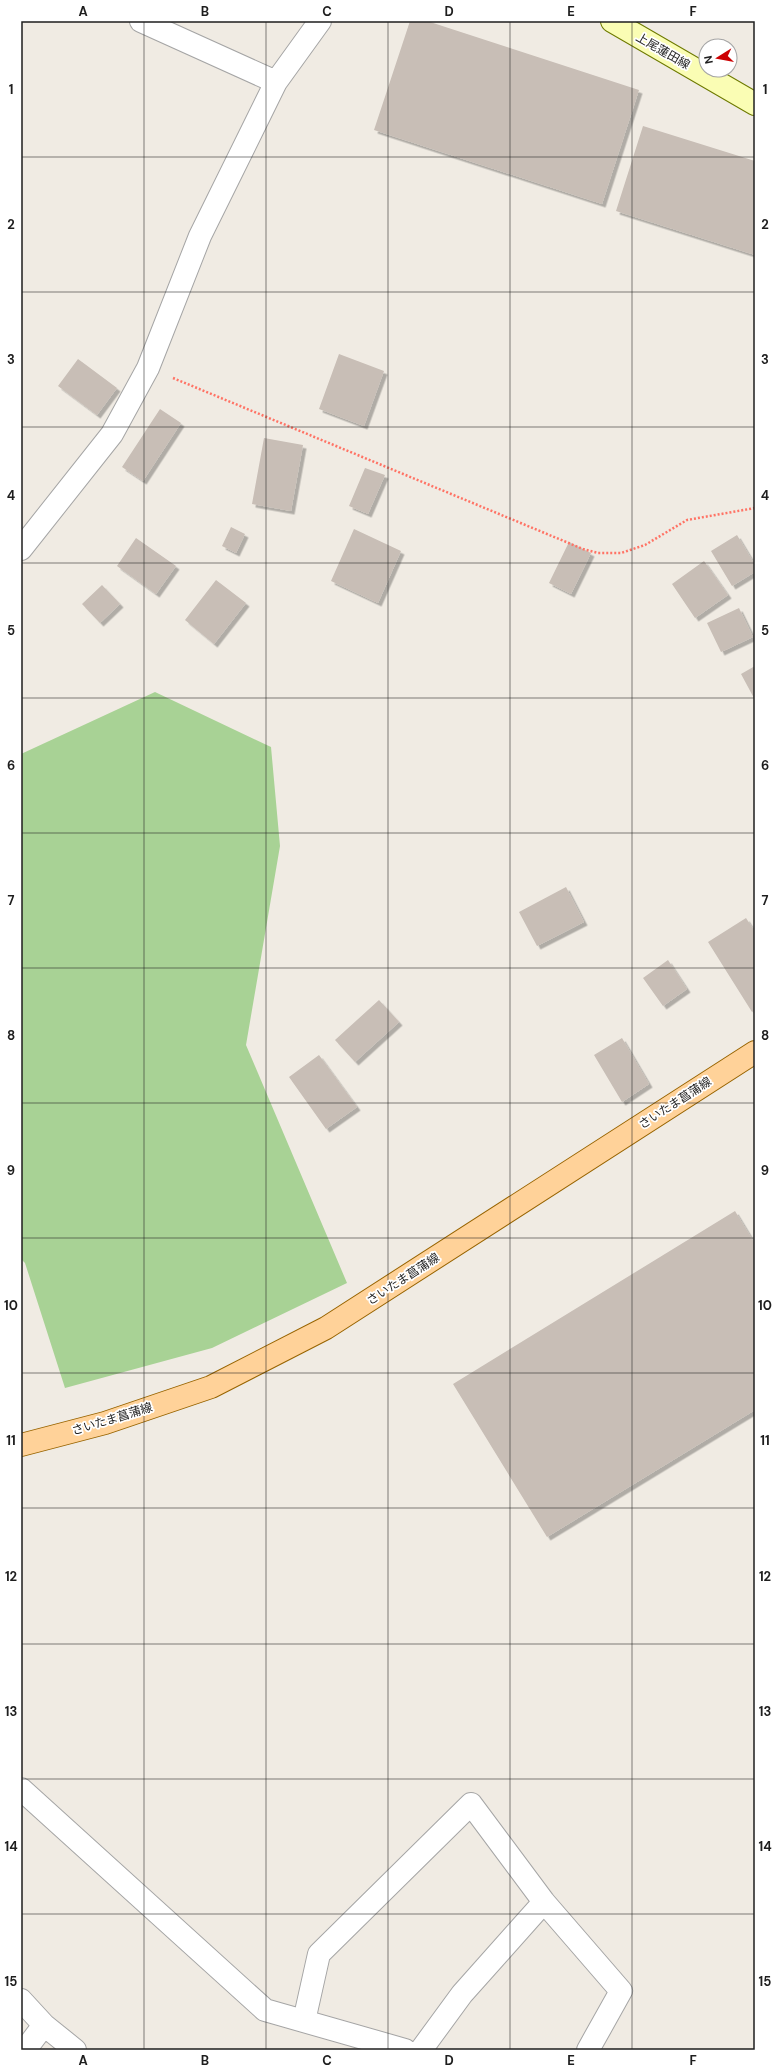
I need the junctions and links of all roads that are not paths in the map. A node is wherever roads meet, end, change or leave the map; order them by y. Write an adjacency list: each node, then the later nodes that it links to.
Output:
1 (141, 21): 4 (street)
2 (320, 21): 4 (street)
3 (612, 21): 5 (main road, 上尾蓮田線)
4 (276, 82): 6 (street)
5 (755, 104)
6 (21, 549)
7 (755, 1052): 8 (main road, さいたま菖蒲線)
8 (21, 1445)
9 (21, 1788): 12 (street)
10 (544, 1902): 12 (street); 17 (street); 18 (street)
11 (21, 2000): 13 (street)
12 (304, 2021): 16 (street)
13 (44, 2025): 14 (street); 15 (street)
14 (25, 2050)
15 (75, 2050)
16 (405, 2050)
17 (421, 2050)
18 (588, 2050)

